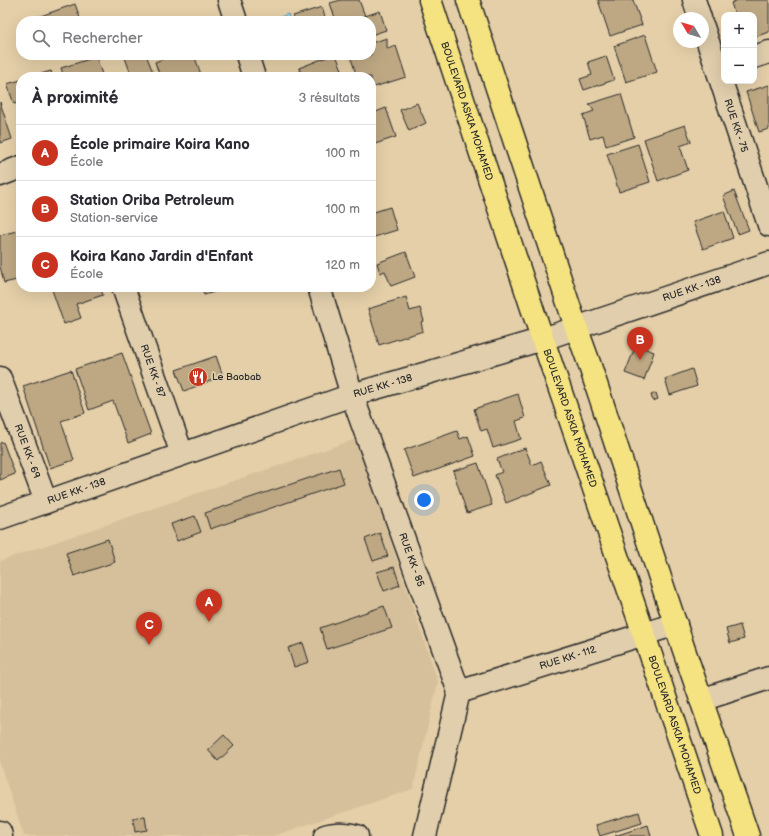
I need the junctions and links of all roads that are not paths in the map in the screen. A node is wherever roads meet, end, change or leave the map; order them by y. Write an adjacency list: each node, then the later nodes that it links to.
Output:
1 (229, 0): 6 (street)
2 (430, 0): 21 (main road, BOULEVARD ASKIA MOHAMED)
3 (468, 0): 20 (main road)
4 (694, 0): 5 (street)
5 (698, 12)
6 (234, 16)
7 (709, 41): 11 (street, RUE KK - 75)
8 (769, 52): 9 (street)
9 (757, 56)
10 (249, 60): 12 (street)
11 (721, 68)
12 (252, 72)
13 (726, 84): 16 (street, RUE KK - 75)
14 (16, 169): 15 (street)
15 (0, 174)
16 (769, 225)
17 (769, 263): 20 (street, RUE KK - 138)
18 (125, 292): 24 (street, RUE KK - 87)
19 (321, 292): 23 (street, RUE KK - 85)
20 (576, 327): 21 (street, RUE KK - 138); 27 (main road)
21 (542, 339): 23 (street, RUE KK - 138); 28 (main road, BOULEVARD ASKIA MOHAMED)
22 (0, 378): 25 (street, RUE KK - 69)
23 (352, 395): 24 (street, RUE KK - 138); 30 (street, RUE KK - 85)
24 (182, 454): 25 (street, RUE KK - 138)
25 (46, 502): 26 (street, RUE KK - 138)
26 (0, 518)
27 (676, 624): 28 (street, RUE KK - 112); 31 (main road)
28 (644, 635): 30 (street, RUE KK - 112); 37 (main road, BOULEVARD ASKIA MOHAMED)
29 (769, 678): 31 (street)
30 (460, 692): 36 (street)
31 (701, 700): 38 (main road)
32 (0, 832): 33 (street)
33 (1, 836)
34 (326, 836): 35 (street)
35 (356, 836)
36 (425, 836)
37 (712, 836)
38 (748, 836)

